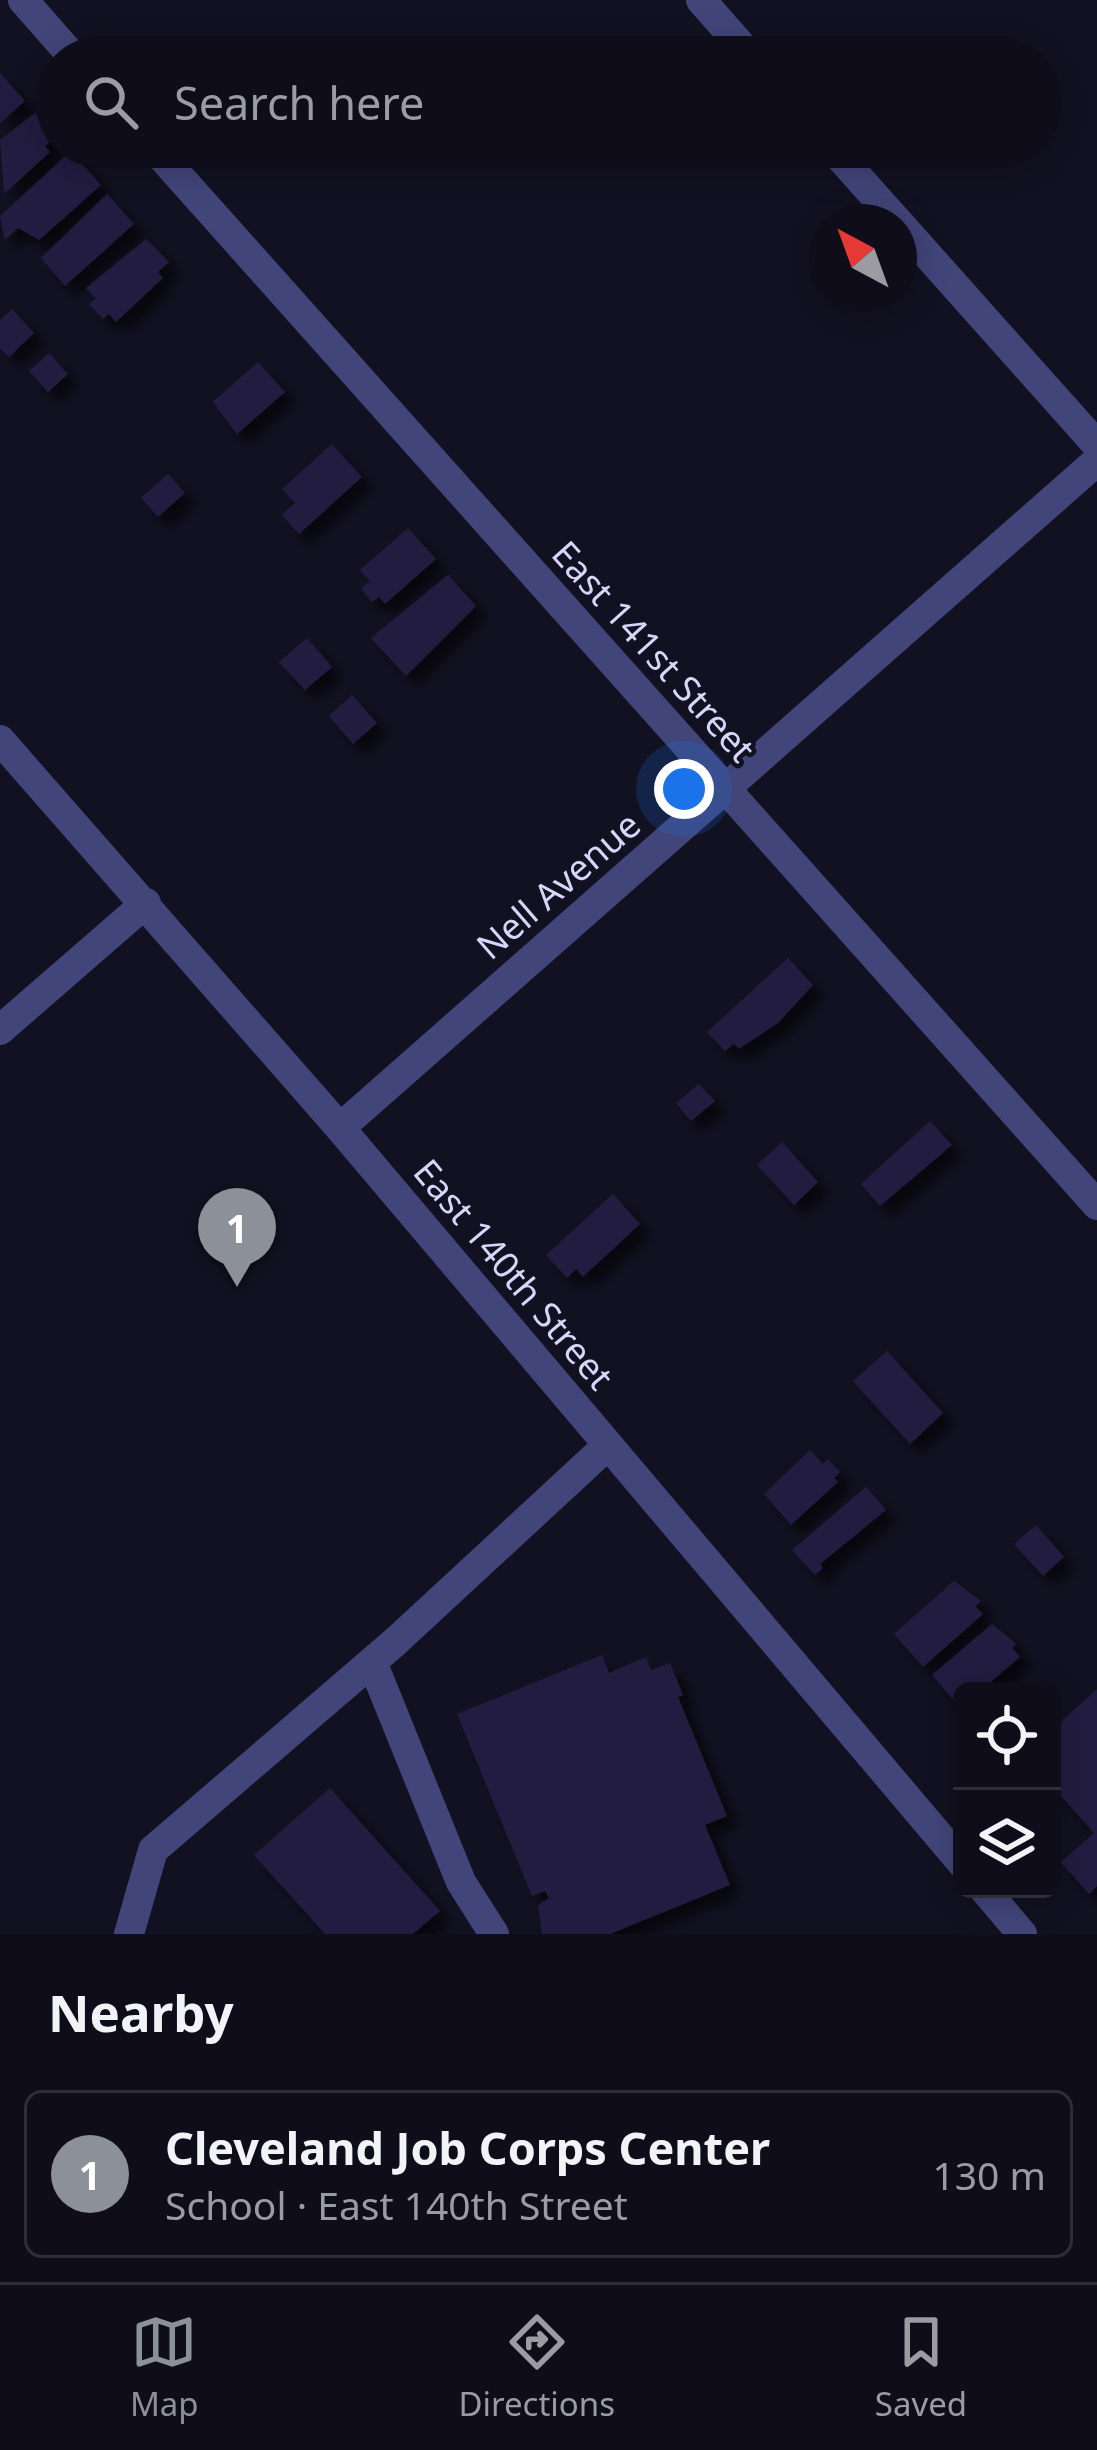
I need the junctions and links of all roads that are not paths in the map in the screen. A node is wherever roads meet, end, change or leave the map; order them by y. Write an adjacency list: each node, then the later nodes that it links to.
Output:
1 (22, 0): 3 (street)
2 (700, 0): 4 (street)
3 (54, 36)
4 (732, 36)
5 (172, 168): 12 (street, East 141st Street)
6 (850, 168): 7 (street)
7 (883, 204)
8 (917, 242): 9 (street)
9 (1097, 445)
10 (1097, 461): 12 (street, Nell Avenue)
11 (0, 740): 13 (street, East 140th Street)
12 (726, 790): 15 (street, Nell Avenue); 16 (street, East 141st Street)
13 (146, 903): 14 (street); 15 (street, East 140th Street)
14 (0, 1030)
15 (340, 1129): 17 (street, East 140th Street)
16 (1097, 1205)
17 (608, 1445): 18 (street); 19 (street, East 140th Street)
18 (372, 1662): 21 (street); 22 (street)
19 (953, 1852)
20 (992, 1898): 23 (street)
21 (129, 1934)
22 (494, 1934)
23 (1022, 1934)

